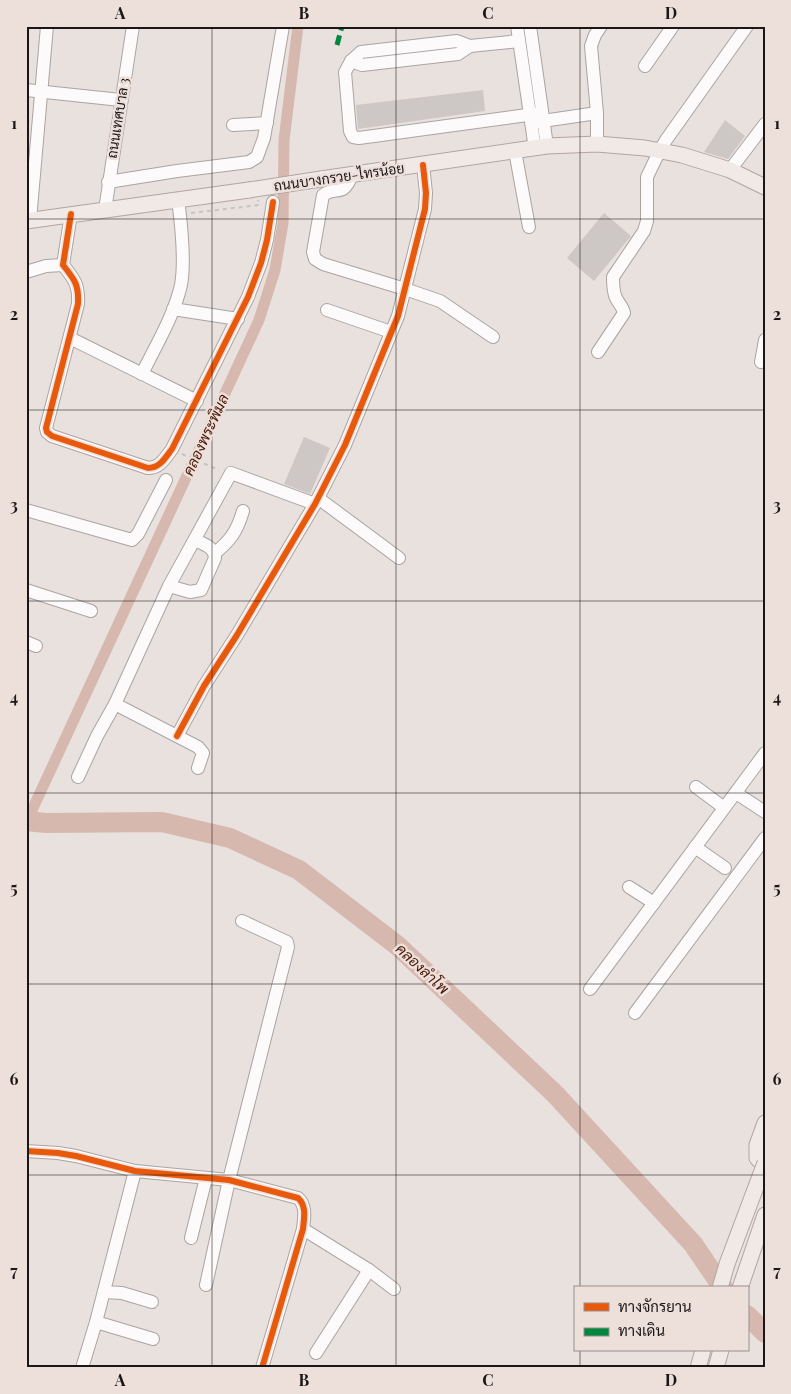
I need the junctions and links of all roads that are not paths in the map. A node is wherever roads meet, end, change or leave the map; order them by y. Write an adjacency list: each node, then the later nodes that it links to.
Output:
1 (47, 26): 12 (street)
2 (133, 26): 13 (street, ถนนเทศบาล 3)
3 (283, 26): 16 (street)
4 (517, 26): 9 (street)
5 (530, 26): 15 (street)
6 (601, 26): 14 (street)
7 (673, 26): 10 (street)
8 (747, 26): 21 (street)
9 (519, 41): 15 (street); 15 (street)
10 (645, 66)
11 (26, 90): 12 (street)
12 (40, 92): 13 (street); 32 (street)
13 (121, 100): 26 (street, ถนนเทศบาล 3)
14 (598, 113): 15 (street); 19 (street)
15 (536, 118): 20 (street)
16 (267, 123): 18 (street); 26 (street)
17 (765, 124): 24 (street)
18 (233, 125)
19 (597, 144): 20 (main road, ถนนบางกรวย-ไทรน้อย); 21 (main road, ถนนบางกรวย-ไทรน้อย)
20 (541, 148): 22 (main road, ถนนบางกรวย-ไทรน้อย)
21 (660, 150): 24 (main road, ถนนบางกรวย-ไทรน้อย); 44 (street)
22 (515, 151): 23 (main road, ถนนบางกรวย-ไทรน้อย); 33 (street)
23 (423, 164): 25 (main road, ถนนบางกรวย-ไทรน้อย); 36 (street)
24 (730, 170): 27 (main road, ถนนบางกรวย-ไทรน้อย)
25 (352, 175): 28 (main road, ถนนบางกรวย-ไทรน้อย, bridge); 36 (street)
26 (108, 182): 30 (street, ถนนเทศบาล 3)
27 (765, 187)
28 (178, 199): 30 (main road, ถนนบางกรวย-ไทรน้อย); 37 (street)
29 (273, 202): 39 (street)
30 (105, 210): 31 (main road, ถนนบางกรวย-ไทรน้อย)
31 (71, 214): 32 (main road, ถนนบางกรวย-ไทรน้อย); 34 (street)
32 (28, 220)
33 (529, 227)
34 (63, 265): 35 (street); 41 (street)
35 (26, 272)
36 (405, 288): 40 (street); 42 (street)
37 (173, 309): 39 (street); 46 (street)
38 (327, 310): 40 (street)
39 (238, 319): 47 (street)
40 (391, 332): 49 (street)
41 (70, 338): 46 (street); 47 (street)
42 (494, 338)
43 (765, 340): 45 (street)
44 (598, 352)
45 (761, 362)
46 (142, 374): 47 (street)
47 (197, 401)
48 (166, 480): 50 (street)
49 (316, 501): 52 (street); 54 (street); 59 (street)
50 (26, 510)
51 (243, 512): 53 (street)
52 (195, 540): 53 (street); 55 (street)
53 (215, 553): 55 (street)
54 (399, 558)
55 (170, 586): 58 (street)
56 (26, 590): 57 (street)
57 (91, 611)
58 (115, 704): 59 (street); 62 (street)
59 (177, 736): 61 (street)
60 (765, 753): 64 (street)
61 (198, 768)
62 (78, 778)
63 (696, 787): 65 (street)
64 (736, 793): 65 (street); 66 (street)
65 (723, 807): 68 (street)
66 (765, 812)
67 (765, 838): 74 (street)
68 (695, 847): 69 (street); 71 (street)
69 (725, 868)
70 (629, 887): 71 (street)
71 (654, 903): 73 (street)
72 (242, 920): 80 (street)
73 (590, 989)
74 (635, 1013)
75 (765, 1123): 77 (main road)
76 (26, 1151): 78 (street)
77 (765, 1165): 86 (main road, bridge)
78 (135, 1171): 79 (street); 89 (street)
79 (206, 1178): 80 (street); 83 (street)
80 (229, 1180): 82 (street); 85 (street)
81 (765, 1215): 87 (main road)
82 (303, 1229): 84 (street); 97 (street)
83 (191, 1238)
84 (369, 1270): 88 (street); 95 (street)
85 (206, 1285)
86 (721, 1286)
87 (741, 1286)
88 (394, 1289)
89 (104, 1292): 90 (street); 91 (street)
90 (152, 1302)
91 (96, 1322): 92 (street); 96 (street)
92 (153, 1339)
93 (702, 1352): 98 (main road)
94 (720, 1352): 99 (main road)
95 (316, 1353)
96 (82, 1368)
97 (262, 1368)
98 (698, 1368)
99 (716, 1368)

